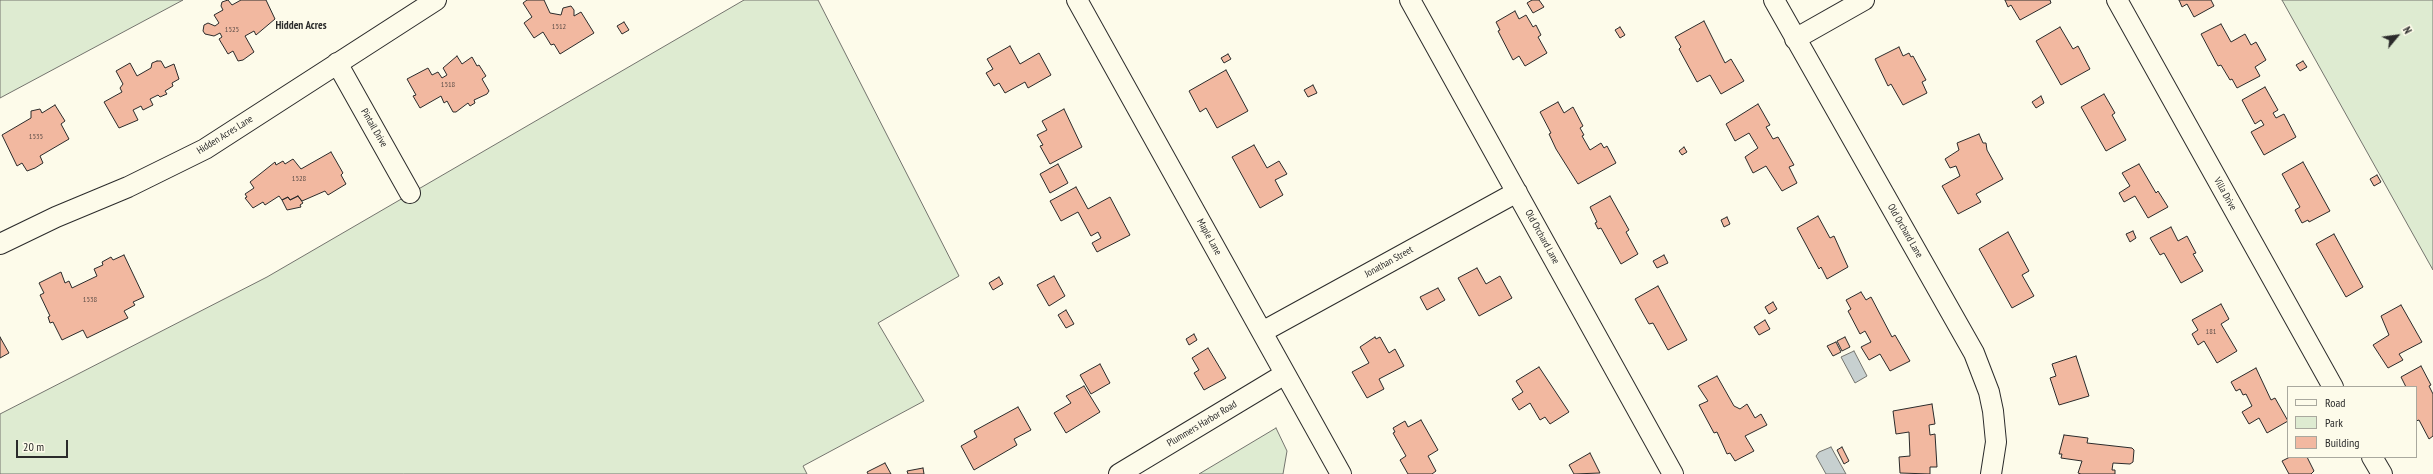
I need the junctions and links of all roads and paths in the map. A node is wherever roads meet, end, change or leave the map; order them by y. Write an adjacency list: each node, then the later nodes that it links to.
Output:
1 (436, 0): 8 (street, Hidden Acres Lane)
2 (1077, 0): 12 (street, Maple Lane)
3 (1410, 0): 9 (street, Old Orchard Lane)
4 (1774, 0): 7 (street, Old Orchard Lane)
5 (1864, 0): 7 (street)
6 (2117, 0): 14 (street, Villa Drive)
7 (1795, 38): 19 (street, Old Orchard Lane)
8 (337, 63): 10 (street, Pintail Drive); 11 (street, Hidden Acres Lane)
9 (1517, 192): 12 (street, Jonathan Street); 18 (street, Old Orchard Lane)
10 (410, 193)
11 (0, 244)
12 (1262, 332): 13 (street, Maple Lane)
13 (1285, 374): 16 (street, Plummers Harbor Road); 17 (street, Maple Lane)
14 (2332, 386)
15 (2373, 458): 20 (street)
16 (1119, 474)
17 (1341, 474)
18 (1673, 474)
19 (1991, 474)
20 (2382, 474)

